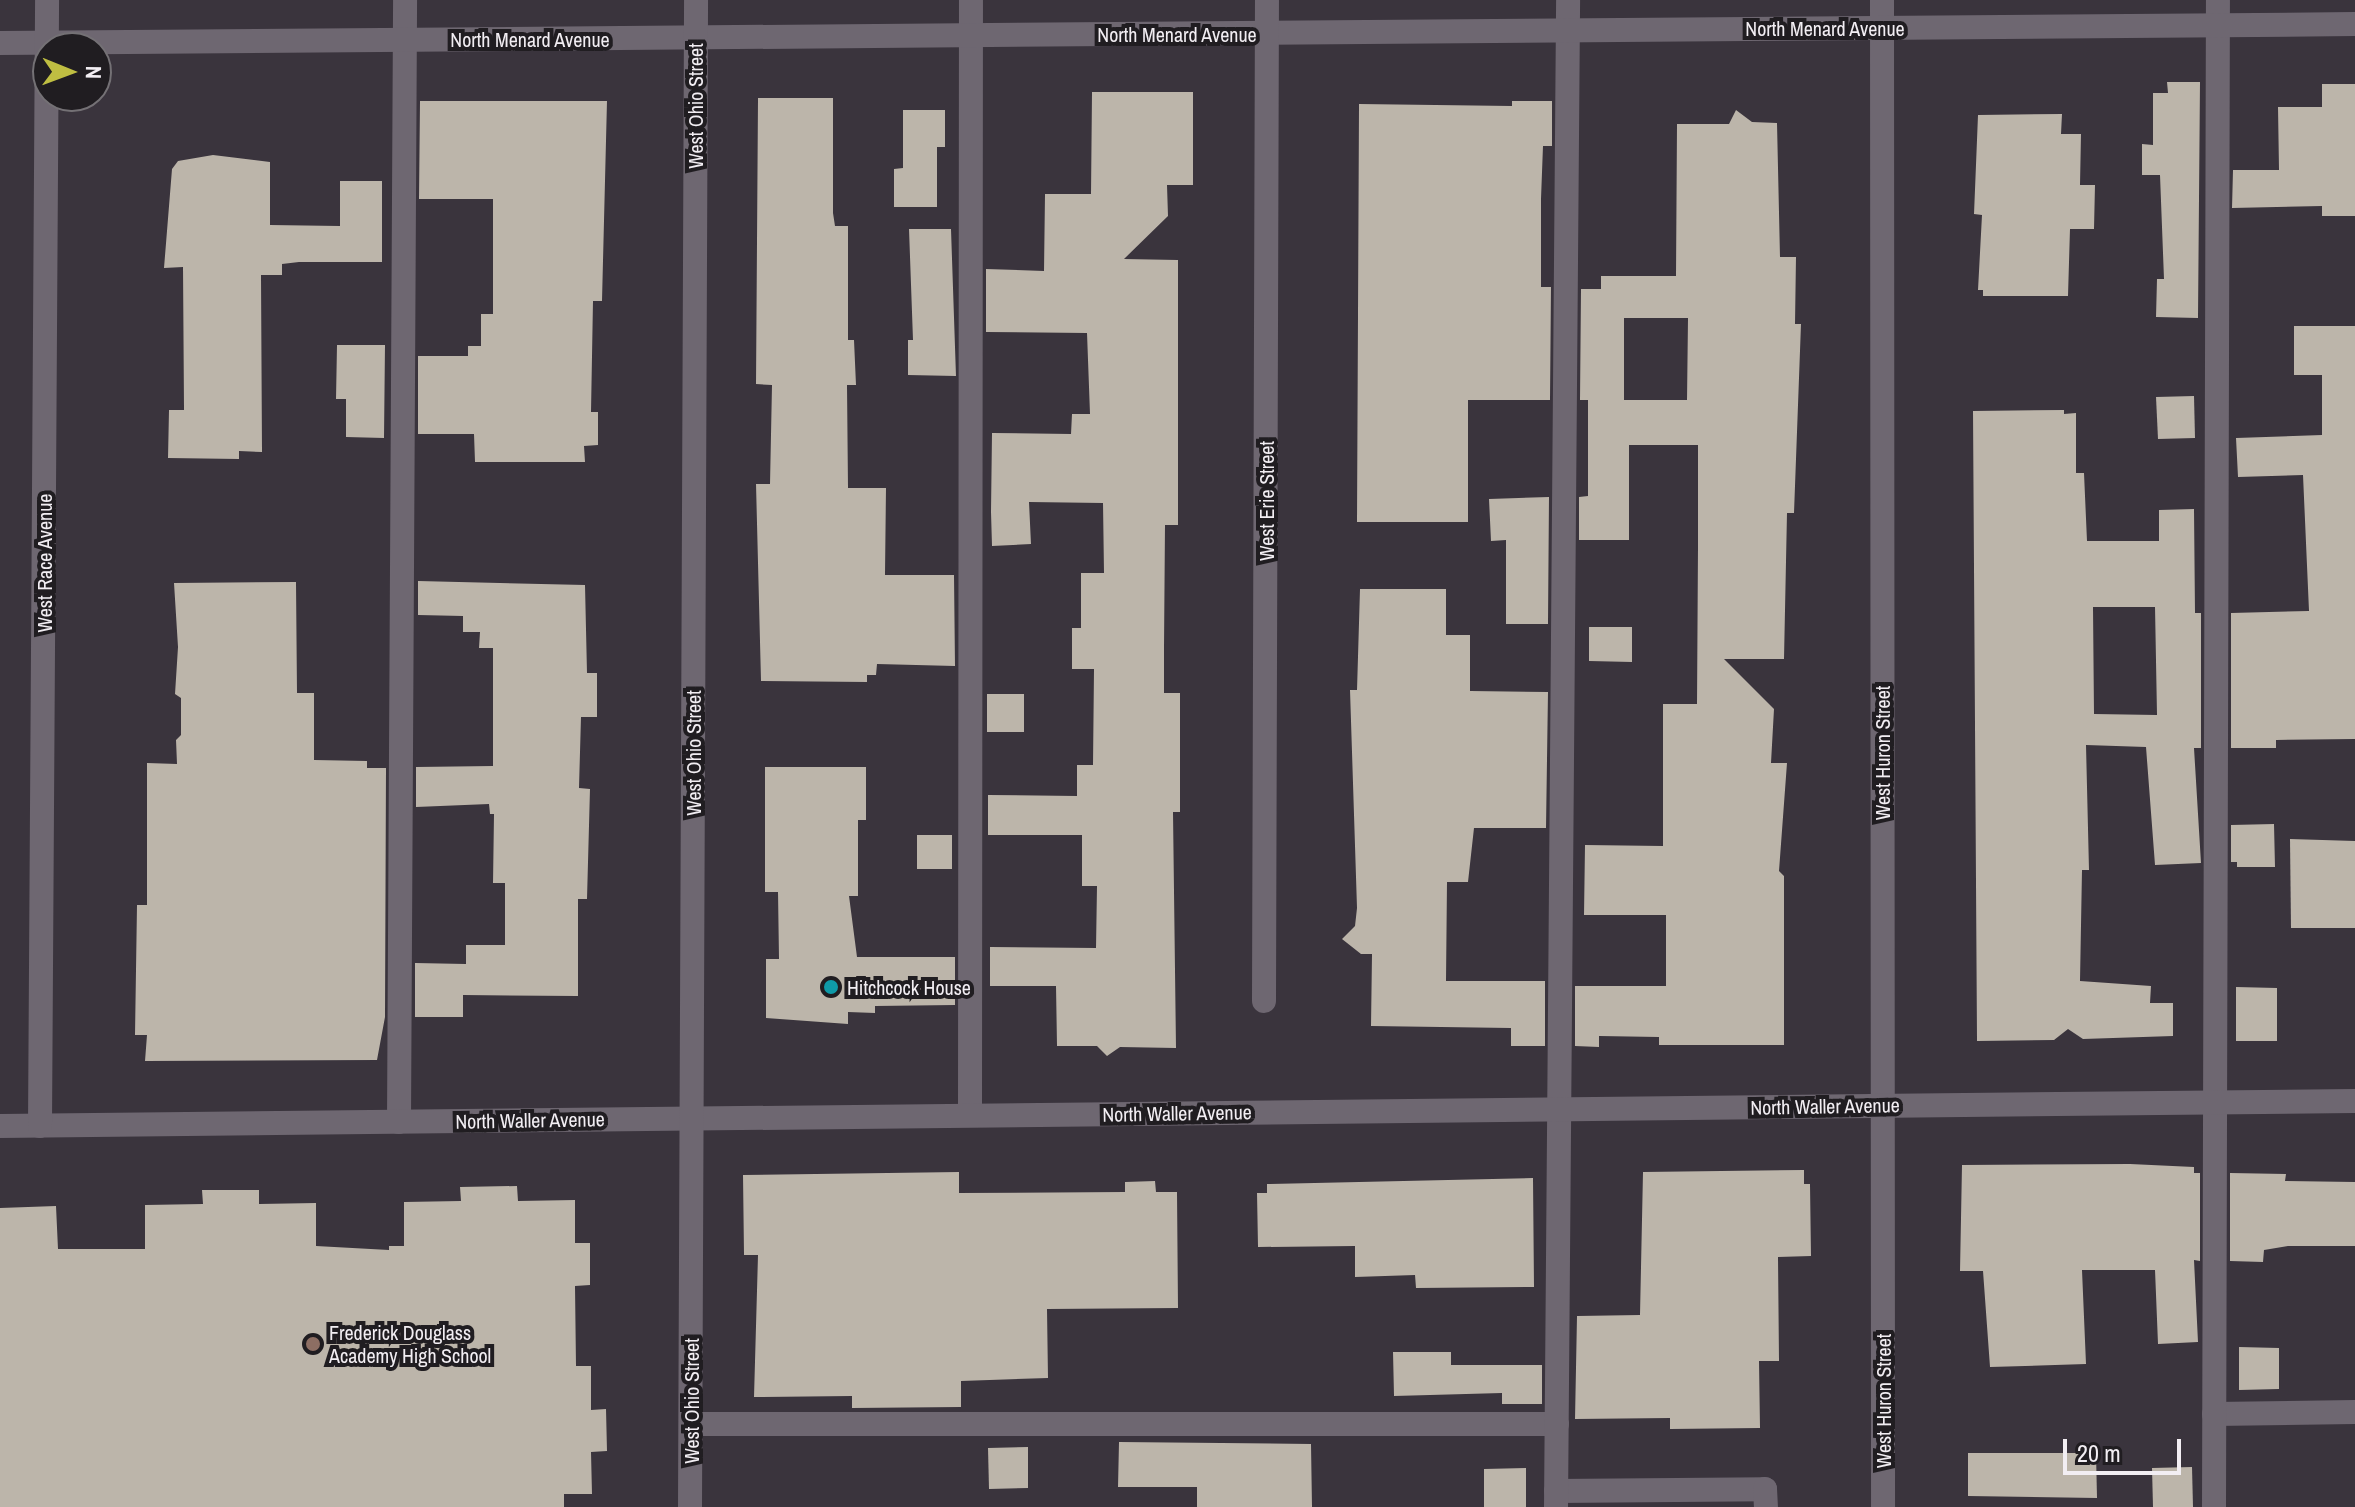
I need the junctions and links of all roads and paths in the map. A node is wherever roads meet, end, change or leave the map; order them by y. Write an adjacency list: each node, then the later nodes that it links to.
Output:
1 (47, 0): 13 (street, West Race Avenue)
2 (405, 0): 17 (street)
3 (696, 0): 16 (street, West Ohio Street)
4 (971, 0): 15 (street)
5 (1267, 0): 14 (street, West Erie Street)
6 (1568, 0): 12 (street)
7 (1882, 0): 11 (street, West Huron Street)
8 (2218, 0): 10 (street)
9 (2355, 24): 10 (street, North Menard Avenue)
10 (2218, 25): 11 (street, North Menard Avenue); 24 (street)
11 (1883, 28): 12 (street, North Menard Avenue); 25 (street, West Huron Street)
12 (1568, 31): 14 (street, North Menard Avenue); 26 (street)
13 (47, 32)
14 (1267, 33): 15 (street, North Menard Avenue); 22 (street, West Erie Street)
15 (971, 35): 16 (street, North Menard Avenue); 27 (street)
16 (696, 37): 17 (street, North Menard Avenue); 28 (street, West Ohio Street)
17 (405, 40): 19 (street, North Menard Avenue); 29 (street)
18 (32, 42): 20 (street, North Menard Avenue)
19 (112, 42)
20 (0, 43)
21 (47, 112): 31 (street, West Race Avenue)
22 (1264, 1001)
23 (2355, 1101): 24 (street, North Waller Avenue)
24 (2214, 1102): 25 (street, North Waller Avenue); 33 (street)
25 (1883, 1106): 26 (street, North Waller Avenue); 40 (street, West Huron Street)
26 (1561, 1109): 27 (street, North Waller Avenue); 35 (street)
27 (970, 1115): 28 (street, North Waller Avenue)
28 (691, 1118): 29 (street, North Waller Avenue); 34 (street, West Ohio Street)
29 (399, 1122): 31 (street, North Waller Avenue)
30 (0, 1126): 31 (street, North Waller Avenue)
31 (40, 1126)
32 (2355, 1412): 33 (street)
33 (2214, 1414): 41 (street)
34 (691, 1424): 35 (street); 38 (street, West Ohio Street)
35 (1557, 1424): 37 (street)
36 (1668, 1498): 37 (street); 39 (street)
37 (1556, 1499)
38 (690, 1507)
39 (1766, 1507)
40 (1883, 1507)
41 (2214, 1507)

